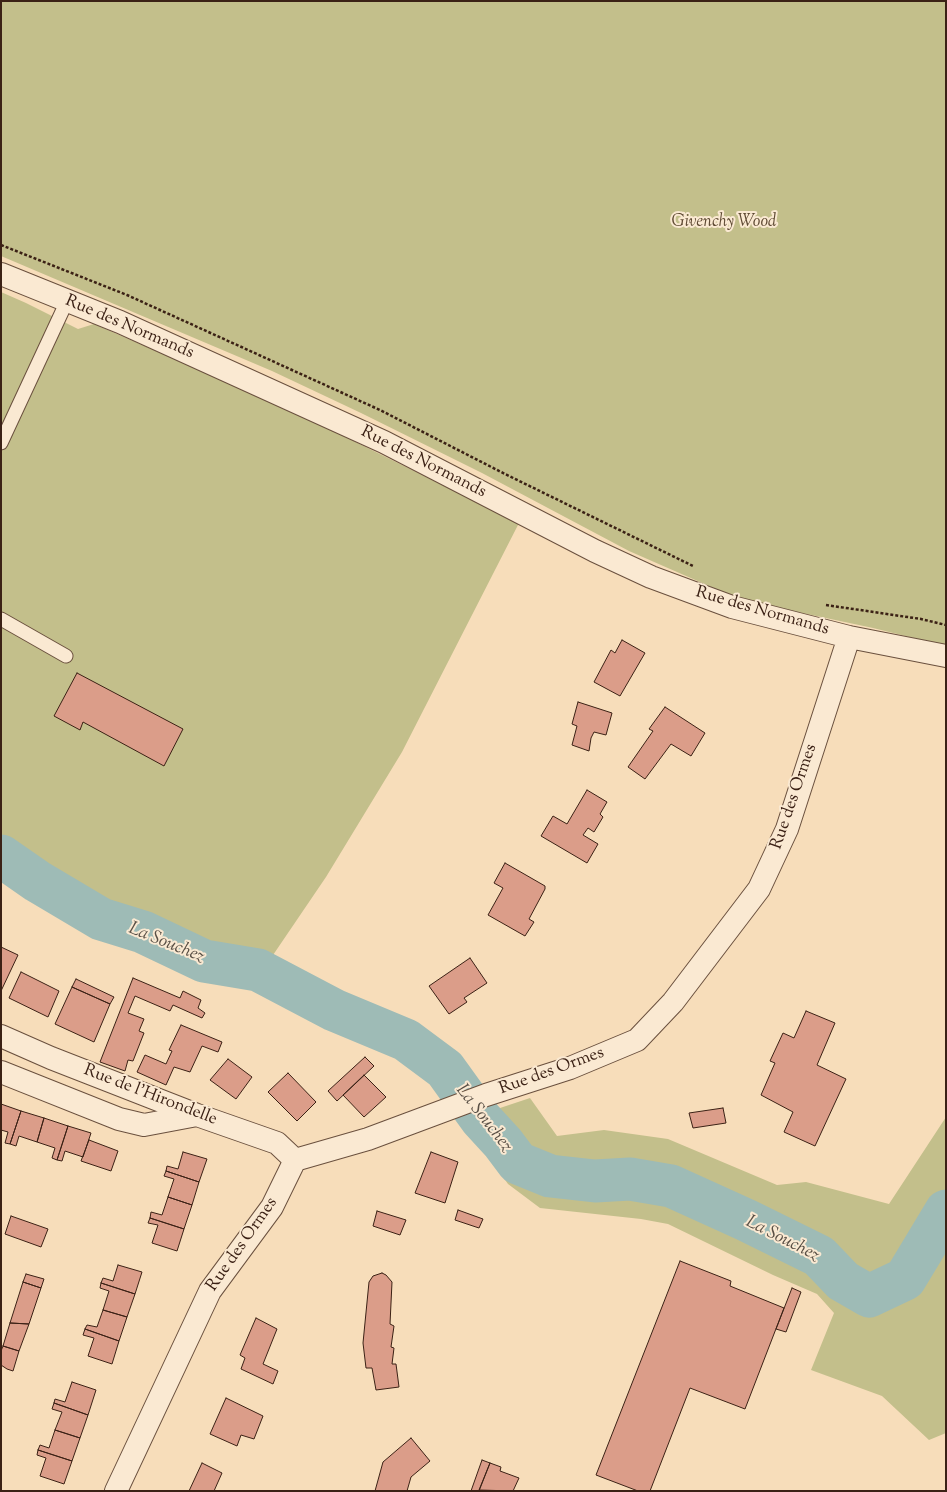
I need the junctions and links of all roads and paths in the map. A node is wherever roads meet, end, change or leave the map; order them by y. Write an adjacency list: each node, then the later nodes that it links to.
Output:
1 (1, 245): 5 (path)
2 (1, 274): 3 (street, Rue des Normands)
3 (67, 301): 4 (lane); 9 (street, Rue des Normands)
4 (1, 443)
5 (700, 568)
6 (826, 605): 8 (path)
7 (1, 619): 10 (lane)
8 (946, 625)
9 (849, 637): 11 (street, Rue des Normands); 15 (street, Rue des Ormes)
10 (66, 656)
11 (946, 656)
12 (1, 1036): 14 (street, Rue de l'Hirondelle)
13 (1, 1072): 14 (street)
14 (197, 1114): 15 (street, Rue de l'Hirondelle)
15 (295, 1160): 16 (street, Rue des Ormes)
16 (116, 1491)

